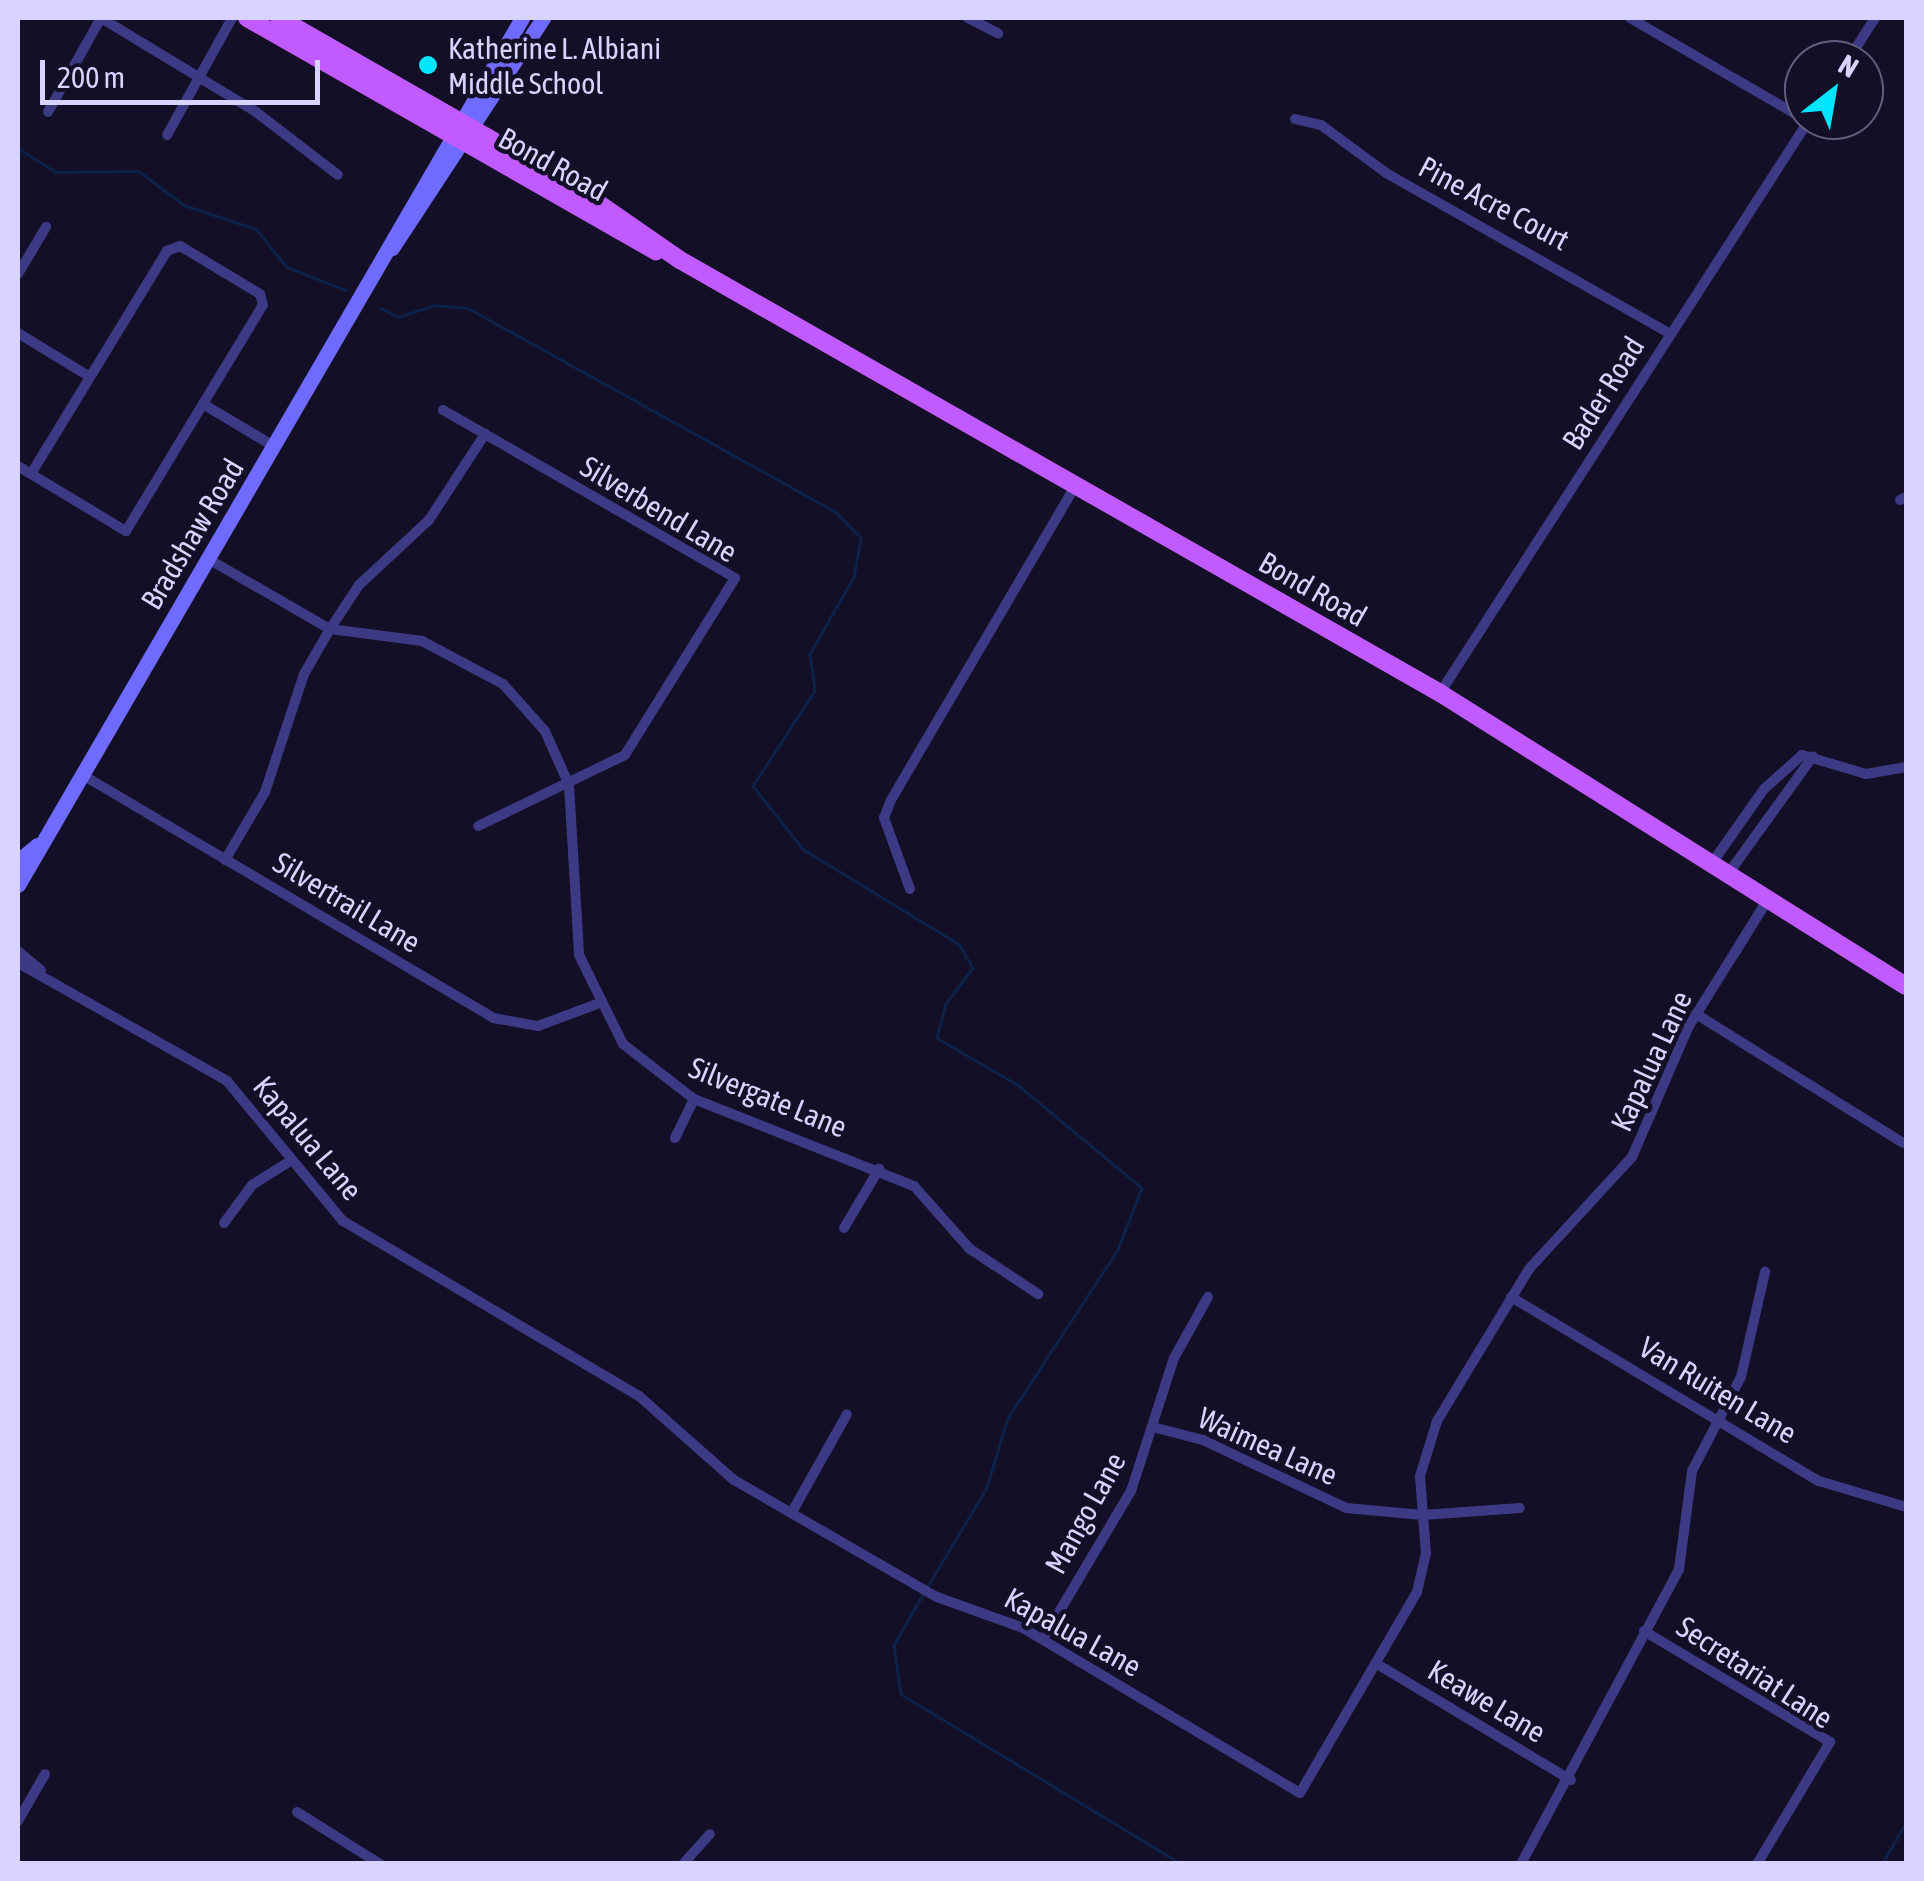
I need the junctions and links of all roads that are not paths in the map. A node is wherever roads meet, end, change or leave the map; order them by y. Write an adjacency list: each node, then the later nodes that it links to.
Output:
1 (101, 18): 12 (street); 14 (street)
2 (232, 18): 12 (street)
3 (247, 18): 16 (main road, Bond Road)
4 (279, 18): 16 (main road, Bond Road)
5 (522, 18): 16 (main road, Bradshaw Road)
6 (543, 18): 16 (main road, Bradshaw Road)
7 (968, 18): 10 (street)
8 (1630, 18): 13 (street)
9 (1875, 18): 11 (street)
10 (998, 32)
11 (1861, 40)
12 (197, 76): 17 (street); 19 (street)
13 (1784, 107)
14 (48, 112)
15 (1295, 119): 26 (street, Pine Acre Court)
16 (462, 134): 20 (main road, Bond Road); 21 (main road, Bond Road); 31 (main road, Bradshaw Road)
17 (167, 135)
18 (1794, 140): 26 (street, Bader Road)
19 (338, 175)
20 (548, 194): 21 (main road); 23 (main road, Bond Road)
21 (622, 218): 23 (main road, Bond Road)
22 (46, 227): 24 (street)
23 (680, 260): 34 (main road, Bond Road)
24 (18, 274)
25 (18, 333): 27 (street)
26 (1670, 334): 37 (street, Bader Road)
27 (90, 378): 28 (street); 33 (street)
28 (202, 404): 31 (street); 33 (street)
29 (444, 410): 30 (street, Silverbend Lane)
30 (485, 434): 36 (street); 41 (street, Silverbend Lane)
31 (276, 447): 35 (main road, Bradshaw Road)
32 (18, 466): 33 (street)
33 (31, 474)
34 (1076, 485): 37 (main road, Bond Road); 49 (street)
35 (210, 560): 36 (street, Silvergate Lane); 40 (main road, Bradshaw Road)
36 (330, 629): 41 (street, Silvergate Lane); 44 (street)
37 (1440, 692): 46 (main road, Bond Road)
38 (1813, 756): 39 (street); 46 (street); 47 (street)
39 (1906, 767)
40 (81, 774): 43 (main road, Bradshaw Road); 44 (street, Silvertrail Lane)
41 (570, 785): 42 (street); 55 (street, Silvergate Lane)
42 (478, 826)
43 (37, 845): 45 (main road, Bradshaw Road); 48 (main road, Bradshaw Road)
44 (226, 860): 55 (street, Silvertrail Lane)
45 (18, 861)
46 (1712, 863): 47 (main road, Bond Road)
47 (1728, 874): 50 (main road, Bond Road)
48 (18, 884)
49 (910, 889)
50 (1768, 899): 54 (main road, Bond Road); 56 (street, Kapalua Lane)
51 (18, 950): 53 (street, Kapalua Lane)
52 (18, 963): 53 (street, Kapalua Lane)
53 (42, 971): 60 (street, Kapalua Lane)
54 (1906, 986)
55 (597, 1004): 57 (street, Silvergate Lane)
56 (1696, 1014): 59 (street); 67 (street, Kapalua Lane)
57 (694, 1099): 58 (street); 61 (street, Silvergate Lane)
58 (675, 1138)
59 (1903, 1144)
60 (292, 1160): 62 (street); 73 (street, Kapalua Lane)
61 (879, 1169): 63 (street); 65 (street, Silvergate Lane)
62 (224, 1223)
63 (844, 1228)
64 (1765, 1272): 69 (street, Secretariat Lane)
65 (1038, 1294)
66 (1208, 1297): 70 (street, Mango Lane)
67 (1511, 1297): 69 (street, Van Ruiten Lane); 74 (street, Kapalua Lane)
68 (847, 1414): 73 (street)
69 (1720, 1420): 72 (street, Van Ruiten Lane); 75 (street, Secretariat Lane)
70 (1153, 1427): 74 (street, Waimea Lane); 76 (street, Mango Lane)
71 (1520, 1508): 74 (street, Waimea Lane)
72 (1906, 1508)
73 (792, 1512): 76 (street, Kapalua Lane)
74 (1422, 1516): 77 (street, Kapalua Lane)
75 (1644, 1631): 79 (street, Secretariat Lane); 86 (street, Secretariat Lane)
76 (1043, 1639): 77 (street, Kapalua Lane)
77 (1376, 1664): 79 (street, Keawe Lane)
78 (45, 1774): 81 (street)
79 (1571, 1780): 85 (street, Secretariat Lane)
80 (297, 1812): 83 (street)
81 (18, 1820)
82 (710, 1834): 84 (street)
83 (380, 1864)
84 (683, 1864)
85 (1522, 1864)
86 (1757, 1864)

